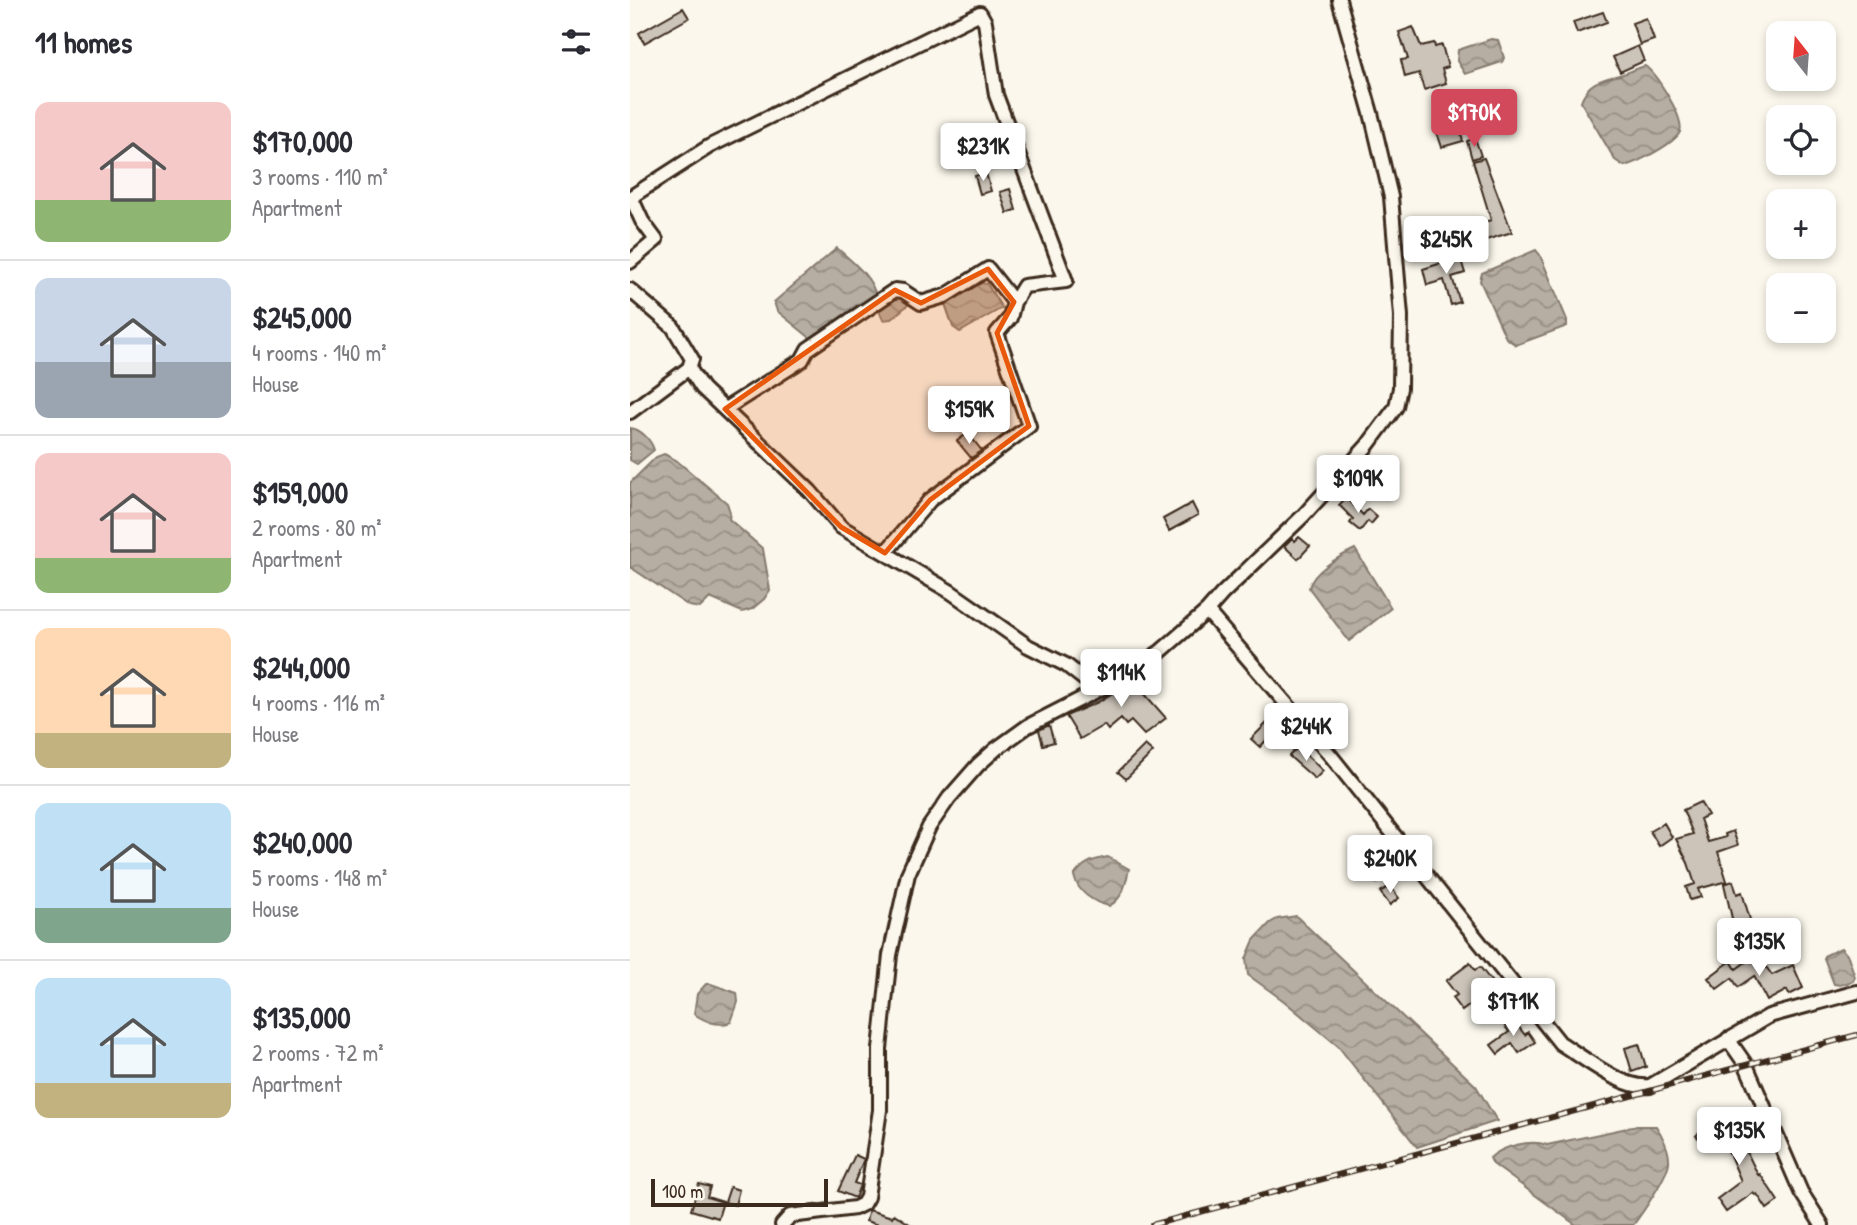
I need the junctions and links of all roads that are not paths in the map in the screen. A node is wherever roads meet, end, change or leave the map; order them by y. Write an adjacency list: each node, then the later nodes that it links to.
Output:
1 (1339, 0): 9 (street)
2 (630, 262): 4 (street)
3 (630, 290): 5 (street)
4 (1014, 302): 6 (street); 8 (street)
5 (689, 368): 6 (street); 7 (street)
6 (726, 410): 8 (street)
7 (630, 412)
8 (886, 553): 10 (street)
9 (1207, 611): 10 (street); 12 (street)
10 (1098, 690): 13 (street)
11 (1857, 992): 12 (street)
12 (1728, 1039): 14 (street)
13 (782, 1225)
14 (1822, 1225)

